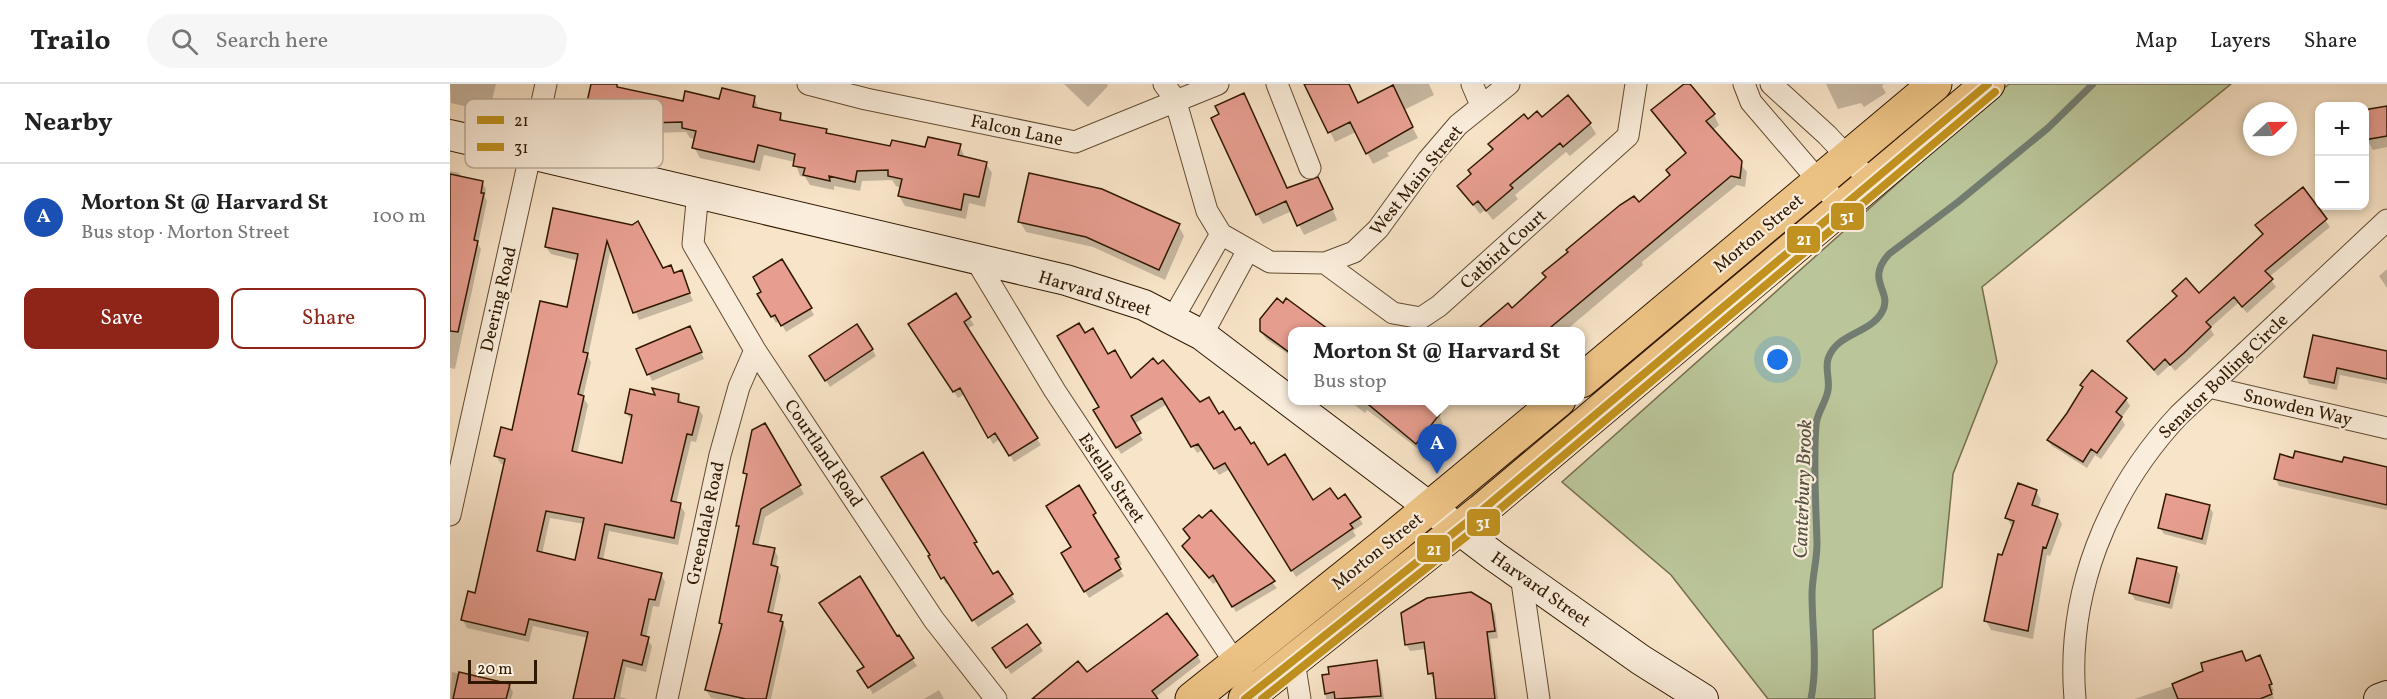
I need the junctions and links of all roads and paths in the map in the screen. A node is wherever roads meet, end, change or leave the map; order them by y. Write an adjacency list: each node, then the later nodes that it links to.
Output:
1 (546, 84): 13 (street, Deering Road)
2 (808, 84): 12 (street, Falcon Lane)
3 (1218, 84): 12 (street, Falcon Lane)
4 (1277, 84): 20 (street)
5 (1472, 84): 14 (street)
6 (1509, 84): 14 (street, West Main Street)
7 (1636, 84): 29 (street, Catbird Court)
8 (1744, 84): 21 (street)
9 (1771, 84): 17 (street)
10 (1935, 84): 17 (highway, Morton Street)
11 (1988, 84): 22 (highway, Morton Street)
12 (1170, 92): 26 (street, West Main Street)
13 (543, 99)
14 (1481, 105): 29 (street, West Main Street)
15 (450, 135): 16 (main road, Harvard Street)
16 (465, 139)
17 (1848, 157): 21 (highway, Morton Street); 22 (street)
18 (527, 168): 40 (street, Deering Road)
19 (592, 168): 23 (main road, Harvard Street)
20 (1310, 168)
21 (1820, 182): 24 (street); 33 (highway, Morton Street)
22 (1872, 183): 24 (highway, Morton Street)
23 (698, 192): 28 (main road, Harvard Street); 32 (street, Courtland Road)
24 (1842, 208): 41 (highway, Morton Street)
25 (2387, 220): 34 (street, Senator Bolling Circle)
26 (1221, 234): 27 (street, West Main Street); 30 (street)
27 (1248, 250): 29 (street, West Main Street); 31 (street)
28 (976, 260): 30 (main road, Harvard Street); 44 (street, Estella Street)
29 (1325, 263)
30 (1172, 320): 31 (main road, Harvard Street)
31 (1202, 335): 35 (main road, Harvard Street)
32 (755, 350): 47 (street, Greendale Road); 48 (street, Courtland Road)
33 (1585, 378)
34 (2209, 387): 38 (street, Snowden Way); 53 (street, Senator Bolling Circle)
35 (1288, 400)
36 (1294, 405): 39 (main road, Harvard Street)
37 (1552, 405): 39 (highway, Morton Street)
38 (2387, 428)
39 (1430, 508): 41 (main road, Harvard Street); 44 (highway, Morton Street)
40 (450, 510)
41 (1458, 529): 42 (main road, Harvard Street); 43 (highway, Morton Street)
42 (1521, 575): 51 (street); 52 (main road, Harvard Street)
43 (1294, 661): 45 (highway, Morton Street); 50 (street)
44 (1236, 664): 45 (street, Estella Street); 49 (highway, Morton Street)
45 (1249, 695)
46 (2387, 696): 54 (main road)
47 (667, 699)
48 (996, 699)
49 (1192, 699)
50 (1300, 699)
51 (1539, 699)
52 (1703, 699)
53 (2075, 699)
54 (2379, 699)

